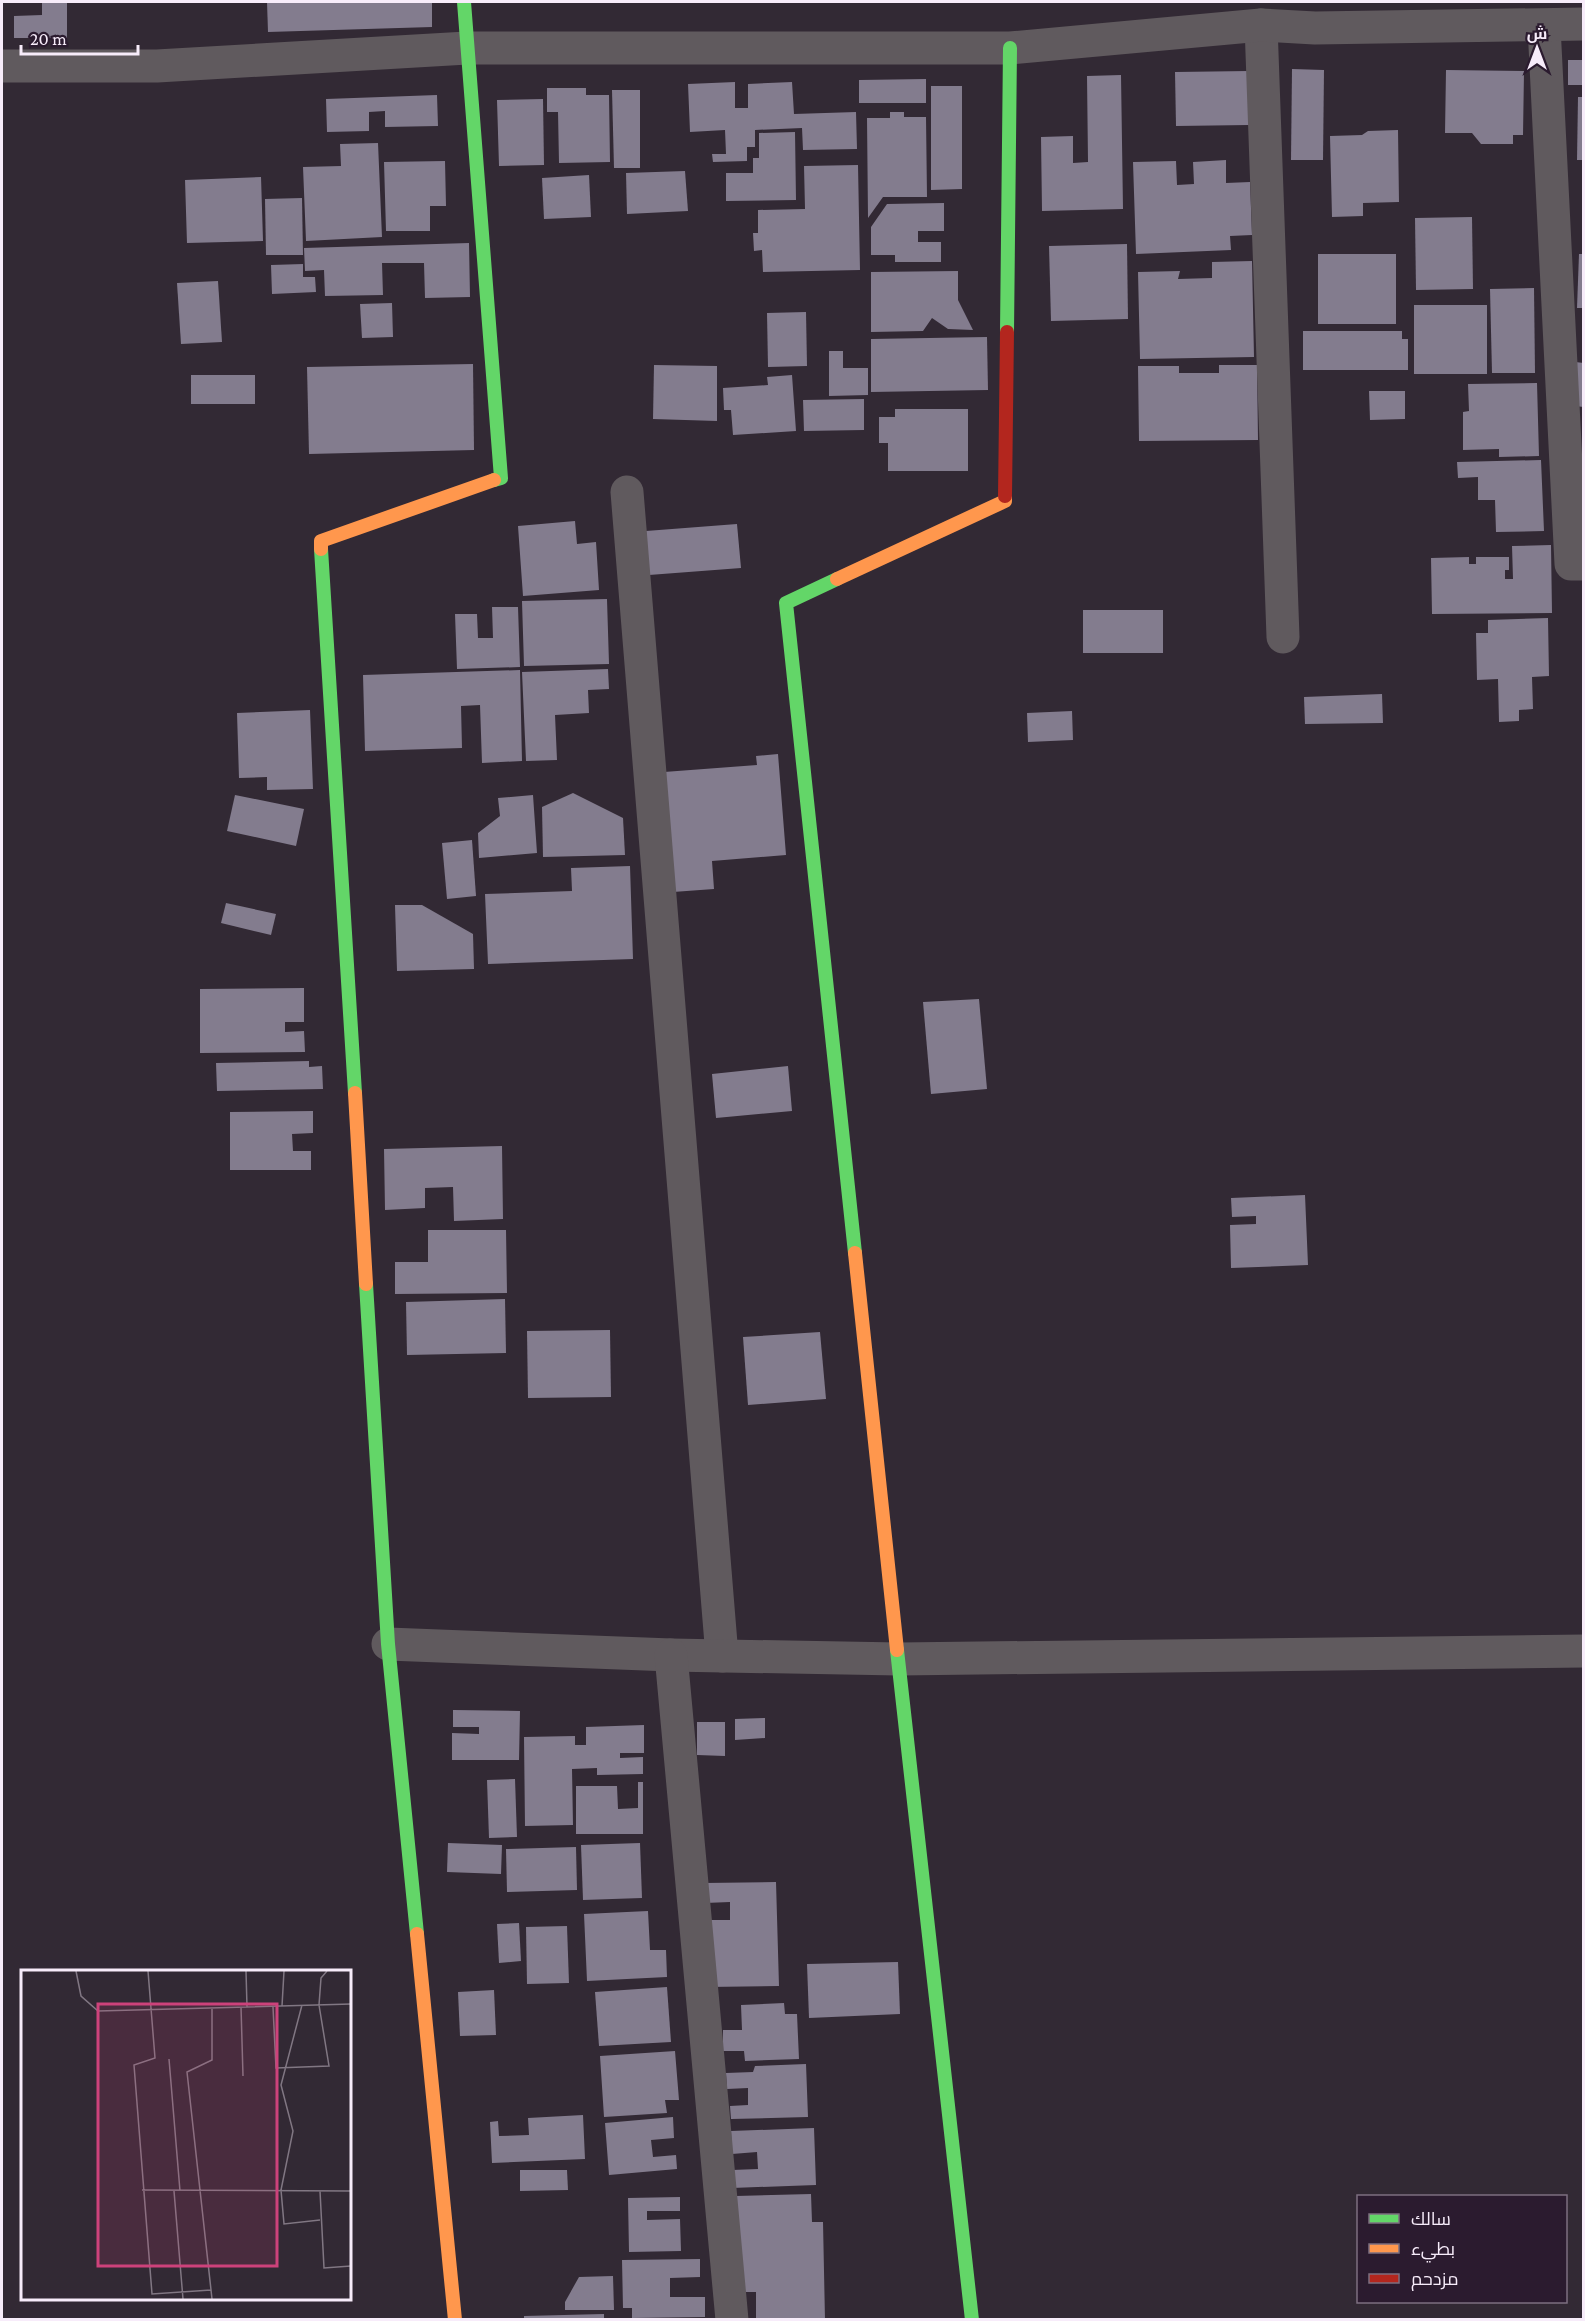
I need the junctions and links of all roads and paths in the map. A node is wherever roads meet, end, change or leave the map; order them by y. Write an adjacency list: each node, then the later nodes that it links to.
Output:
1 (464, 2): 6 (street)
2 (1315, 15): 4 (street); 5 (street)
3 (1584, 24): 5 (street)
4 (1261, 25): 7 (street); 11 (street)
5 (1544, 26): 10 (street)
6 (467, 48): 7 (street); 8 (street); 12 (street)
7 (1010, 48): 16 (street)
8 (2, 66)
9 (627, 492): 15 (street)
10 (1584, 564)
11 (1283, 637)
12 (388, 1644): 14 (street); 17 (street)
13 (1584, 1651): 16 (street)
14 (671, 1655): 15 (street); 18 (street)
15 (722, 1656): 16 (street)
16 (898, 1659): 19 (street)
17 (455, 2319)
18 (732, 2319)
19 (972, 2319)

